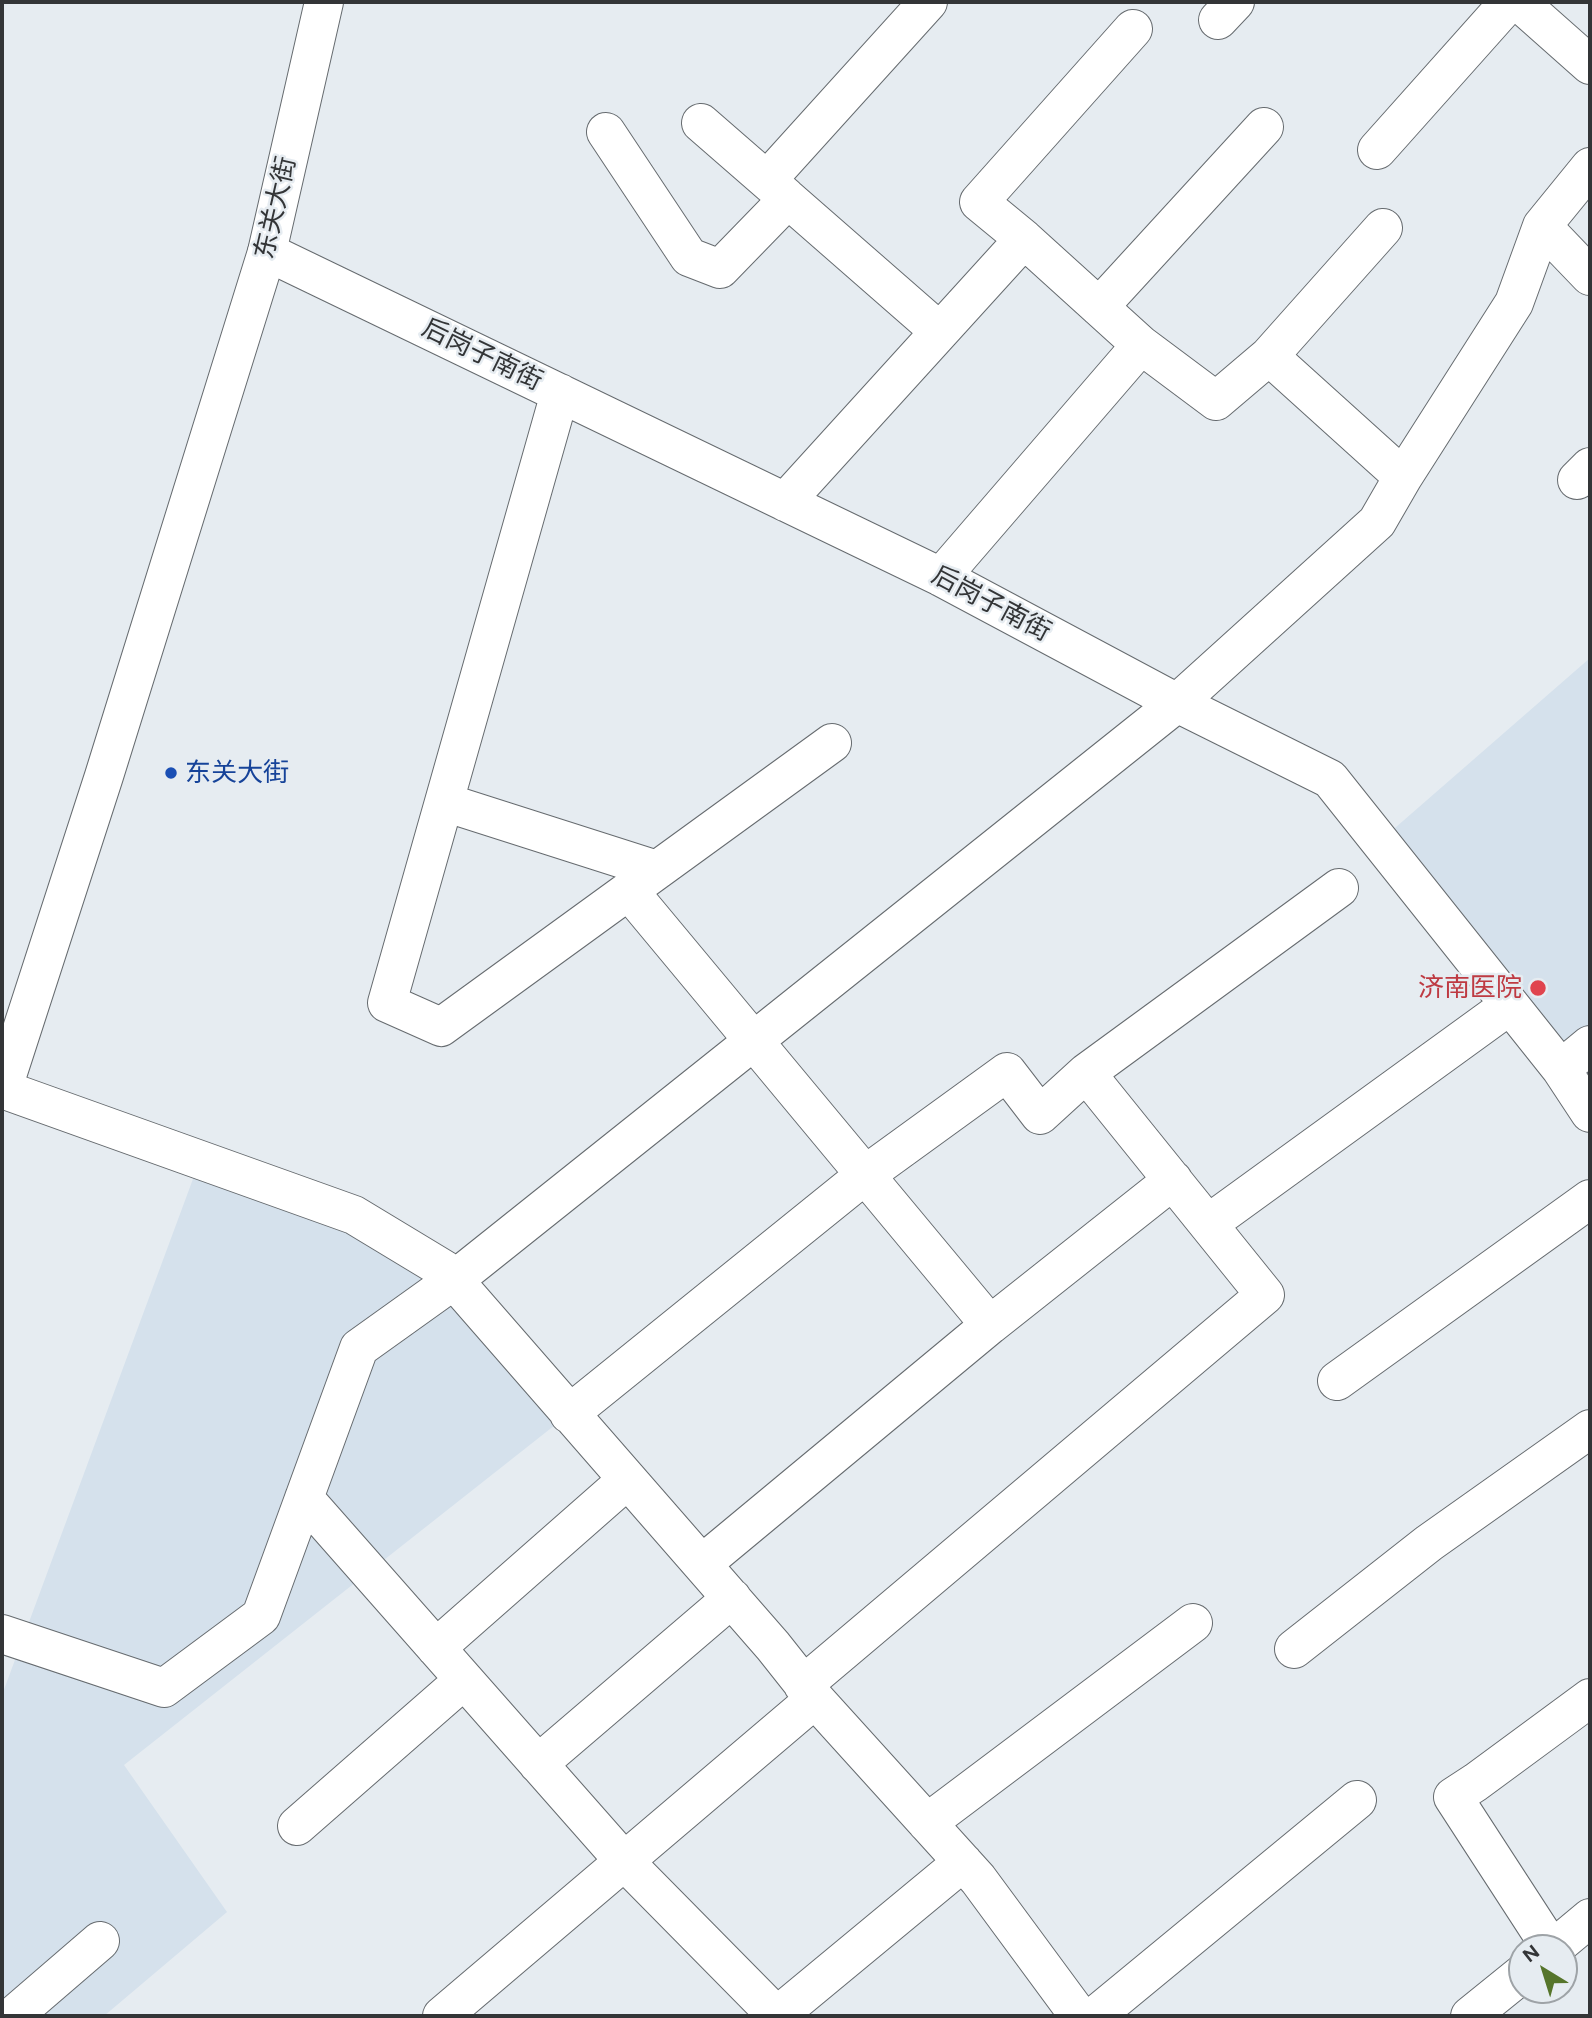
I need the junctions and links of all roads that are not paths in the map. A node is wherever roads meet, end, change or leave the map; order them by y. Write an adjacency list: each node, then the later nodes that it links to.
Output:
1 (324, 2): 16 (street, 东关大街)
2 (928, 2): 12 (street)
3 (1509, 2): 10 (street)
4 (1519, 2): 6 (street)
5 (1133, 29): 15 (street)
6 (1590, 65)
7 (701, 124): 12 (street)
8 (1264, 127): 18 (street)
9 (606, 132): 12 (street)
10 (1377, 150)
11 (1590, 167): 13 (street)
12 (777, 190): 19 (street)
13 (1542, 226): 17 (street); 23 (street)
14 (1383, 228): 21 (street)
15 (1024, 239): 18 (street); 19 (street)
16 (267, 252): 22 (street, 后岗子南街); 35 (street, 东关大街)
17 (1590, 276)
18 (1099, 307): 20 (street)
19 (939, 331): 24 (street)
20 (1141, 345): 21 (street); 25 (street)
21 (1269, 356): 23 (street)
22 (560, 393): 24 (street, 后岗子南街); 28 (street)
23 (1403, 477): 26 (street)
24 (785, 502): 25 (street, 后岗子南街)
25 (941, 577): 26 (street, 后岗子南街)
26 (1177, 703): 31 (street, 后岗子南街); 41 (street)
27 (832, 743): 29 (street)
28 (444, 802): 29 (street); 29 (street)
29 (643, 881): 37 (street)
30 (1339, 888): 34 (street)
31 (1510, 1005): 33 (street, 后岗子南街); 40 (street)
32 (1590, 1045): 33 (street)
33 (1561, 1069): 36 (street, 后岗子南街)
34 (1086, 1073): 37 (street); 38 (street)
35 (2, 1090): 41 (street)
36 (1590, 1113)
37 (865, 1175): 42 (street); 44 (street)
38 (1173, 1180): 40 (street); 42 (street)
39 (1590, 1199): 43 (street)
40 (1208, 1224): 55 (street)
41 (454, 1280): 44 (street); 47 (street)
42 (990, 1325): 48 (street)
43 (1337, 1381)
44 (569, 1413): 46 (street)
45 (1590, 1429): 53 (street)
46 (627, 1479): 48 (street); 52 (street)
47 (304, 1498): 51 (street); 52 (street)
48 (702, 1564): 49 (street)
49 (732, 1598): 55 (street); 57 (street)
50 (1193, 1623): 59 (street)
51 (2, 1634)
52 (436, 1648): 54 (street)
53 (1294, 1649)
54 (464, 1681): 57 (street); 60 (street)
55 (809, 1692): 59 (street); 61 (street)
56 (1590, 1698): 64 (street)
57 (538, 1764): 61 (street)
58 (1357, 1800): 71 (street)
59 (927, 1823): 62 (street)
60 (297, 1826)
61 (624, 1861): 62 (street); 69 (street)
62 (962, 1862): 70 (street)
63 (1590, 1918): 65 (street)
64 (1544, 1934)
65 (1570, 1934)
66 (100, 1941): 68 (street)
67 (1508, 1985): 72 (street)
68 (13, 2016)
69 (442, 2016)
70 (1079, 2016)
71 (1095, 2016)
72 (1469, 2016)

